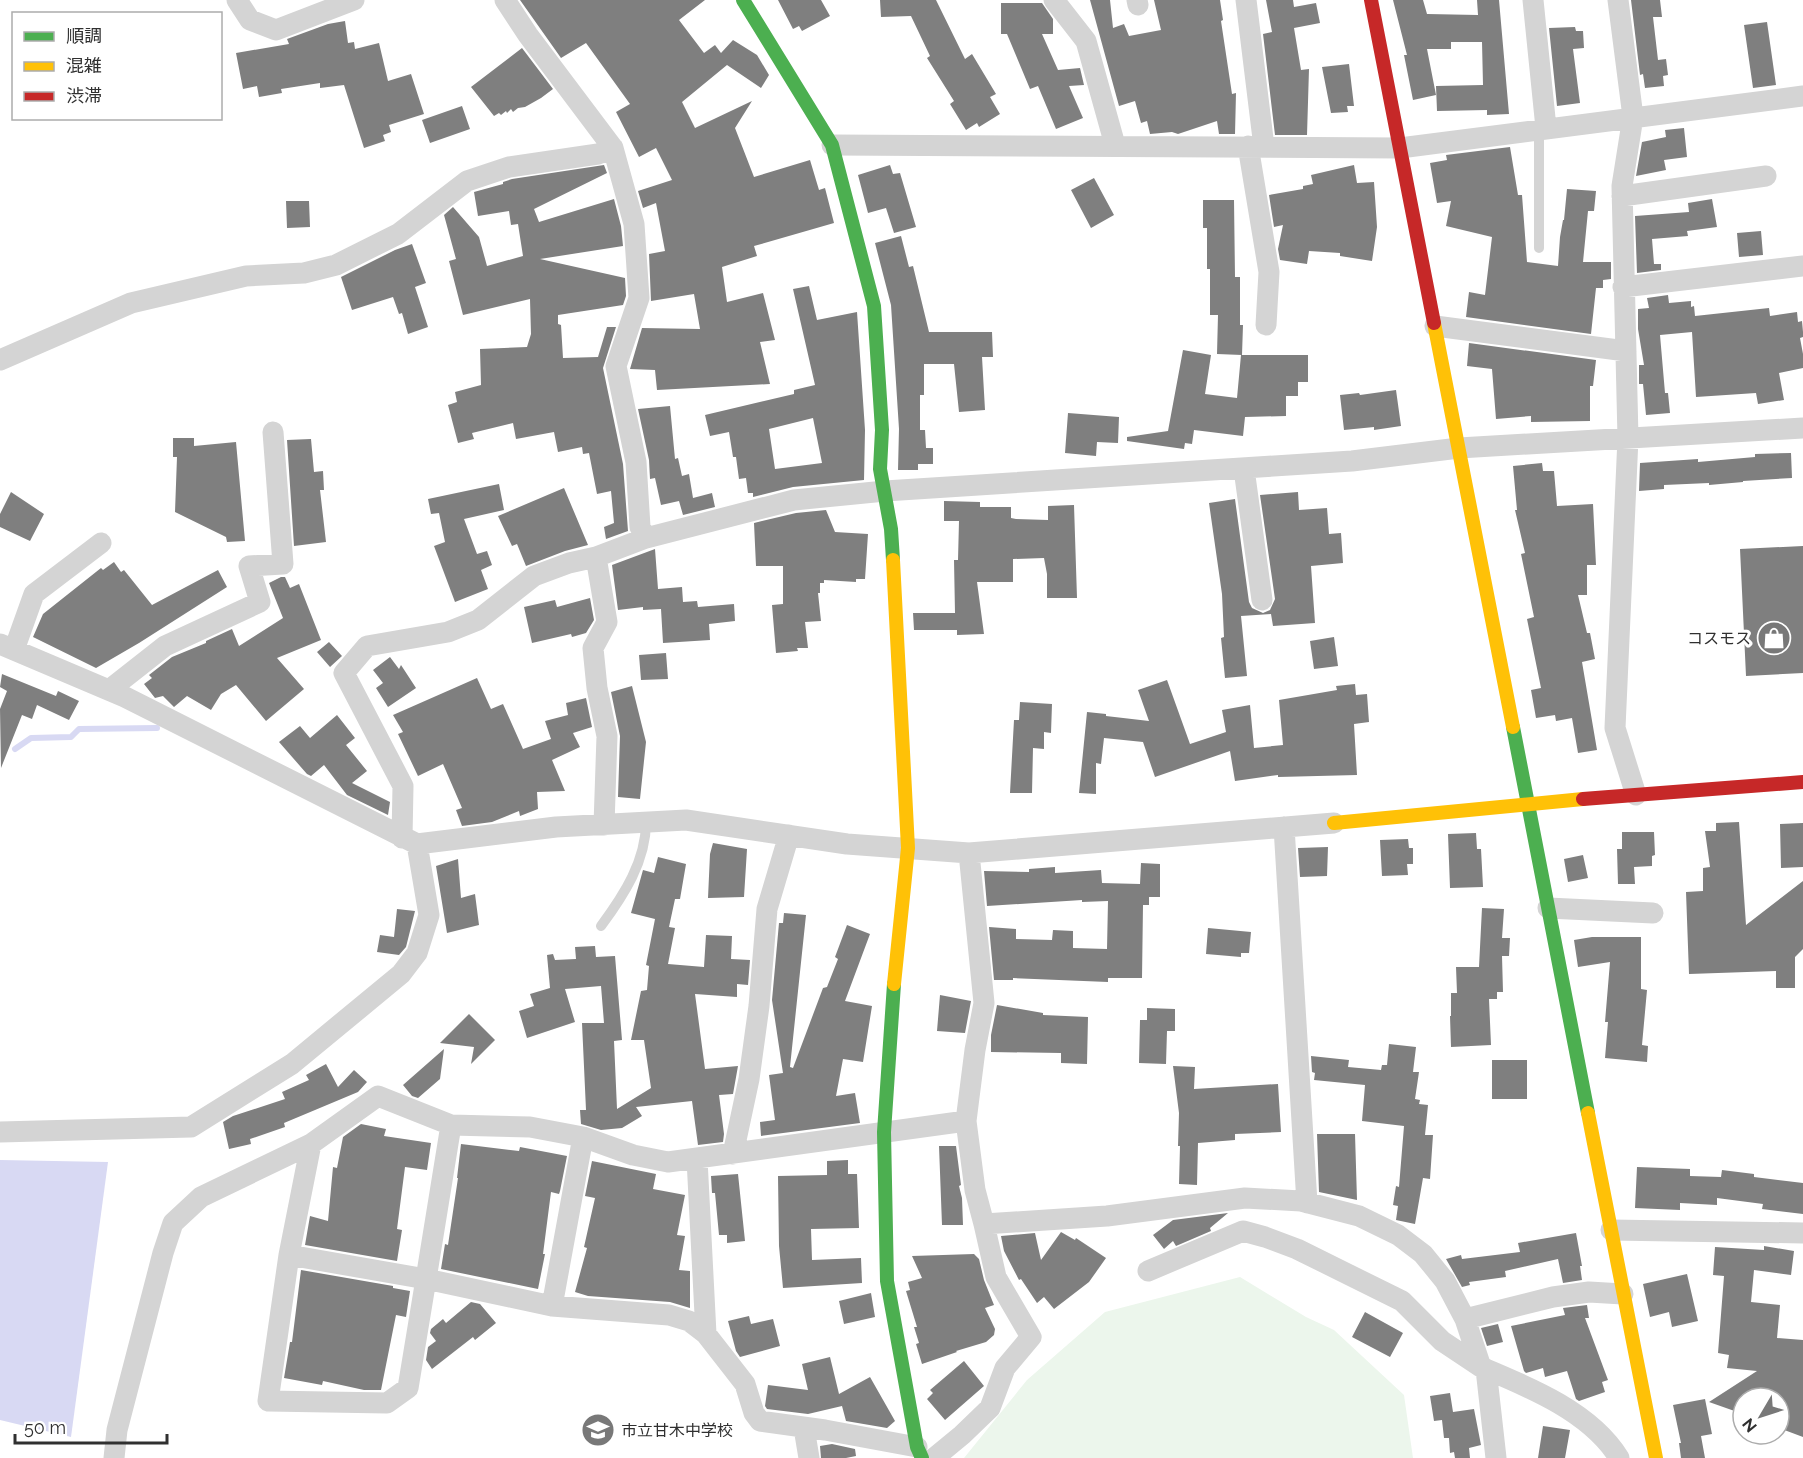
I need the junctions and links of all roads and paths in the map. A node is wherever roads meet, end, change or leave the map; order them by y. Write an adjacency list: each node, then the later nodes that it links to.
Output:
1 (237, 0): 2 (street)
2 (354, 0)
3 (505, 0): 16 (street)
4 (743, 0): 13 (street)
5 (1054, 0): 14 (street)
6 (1246, 0): 15 (street)
7 (1371, 0): 17 (street)
8 (1533, 0): 12 (street)
9 (1618, 0): 11 (street)
10 (1803, 96): 11 (street)
11 (1633, 117): 12 (street); 19 (street)
12 (1542, 129): 17 (street); 20 (lane)
13 (832, 145): 14 (street); 32 (street)
14 (1115, 145): 15 (street)
15 (1256, 146): 17 (street); 23 (street)
16 (613, 148): 26 (street); 33 (street)
17 (1400, 148): 24 (street)
18 (1766, 176): 19 (street)
19 (1622, 196): 22 (street)
20 (1539, 248)
21 (1803, 266): 22 (street)
22 (1623, 287): 25 (street)
23 (1266, 325)
24 (1435, 326): 25 (street); 30 (street)
25 (1626, 351): 29 (street)
26 (0, 360)
27 (1803, 428): 29 (street)
28 (273, 432): 38 (street)
29 (1628, 438): 30 (street); 40 (street)
30 (1459, 448): 31 (street); 41 (street)
31 (1244, 469): 32 (street); 36 (street)
32 (885, 491): 33 (street); 48 (street)
33 (646, 538): 35 (street)
34 (101, 543): 37 (street)
35 (596, 557): 44 (street); 47 (street)
36 (1262, 600)
37 (5, 649): 38 (street)
38 (109, 690): 47 (street)
39 (1803, 782): 40 (street)
40 (1636, 795): 41 (street)
41 (1528, 803): 43 (street); 50 (street)
42 (646, 822): 44 (street); 46 (street); 52 (lane)
43 (1334, 823): 45 (street)
44 (604, 825): 47 (street)
45 (1284, 827): 49 (street); 61 (street)
46 (789, 835): 48 (street); 59 (street)
47 (409, 841): 55 (street)
48 (908, 848): 49 (street); 56 (street)
49 (969, 853): 53 (street)
50 (1548, 908): 51 (street); 63 (street)
51 (1653, 913)
52 (601, 926)
53 (966, 1121): 56 (street); 62 (street)
54 (451, 1125): 57 (street); 58 (street); 67 (street)
55 (0, 1132)
56 (884, 1132): 59 (street); 74 (street)
57 (583, 1137): 60 (street); 69 (street)
58 (311, 1144): 65 (street); 75 (street)
59 (733, 1154): 60 (street)
60 (698, 1159): 71 (street)
61 (1307, 1203): 62 (street); 70 (street)
62 (984, 1224): 74 (street)
63 (1611, 1230): 64 (street); 68 (street)
64 (1803, 1233)
65 (289, 1255): 67 (street); 67 (street)
66 (1148, 1271): 72 (street)
67 (426, 1280): 69 (street)
68 (1623, 1294): 70 (street); 79 (street)
69 (552, 1306): 71 (street)
70 (1465, 1319): 72 (street)
71 (706, 1334): 73 (street)
72 (1483, 1368): 77 (street); 78 (street)
73 (804, 1428): 74 (street); 76 (street)
74 (924, 1454)
75 (114, 1458)
76 (809, 1458)
77 (1496, 1458)
78 (1619, 1458)
79 (1656, 1458)

